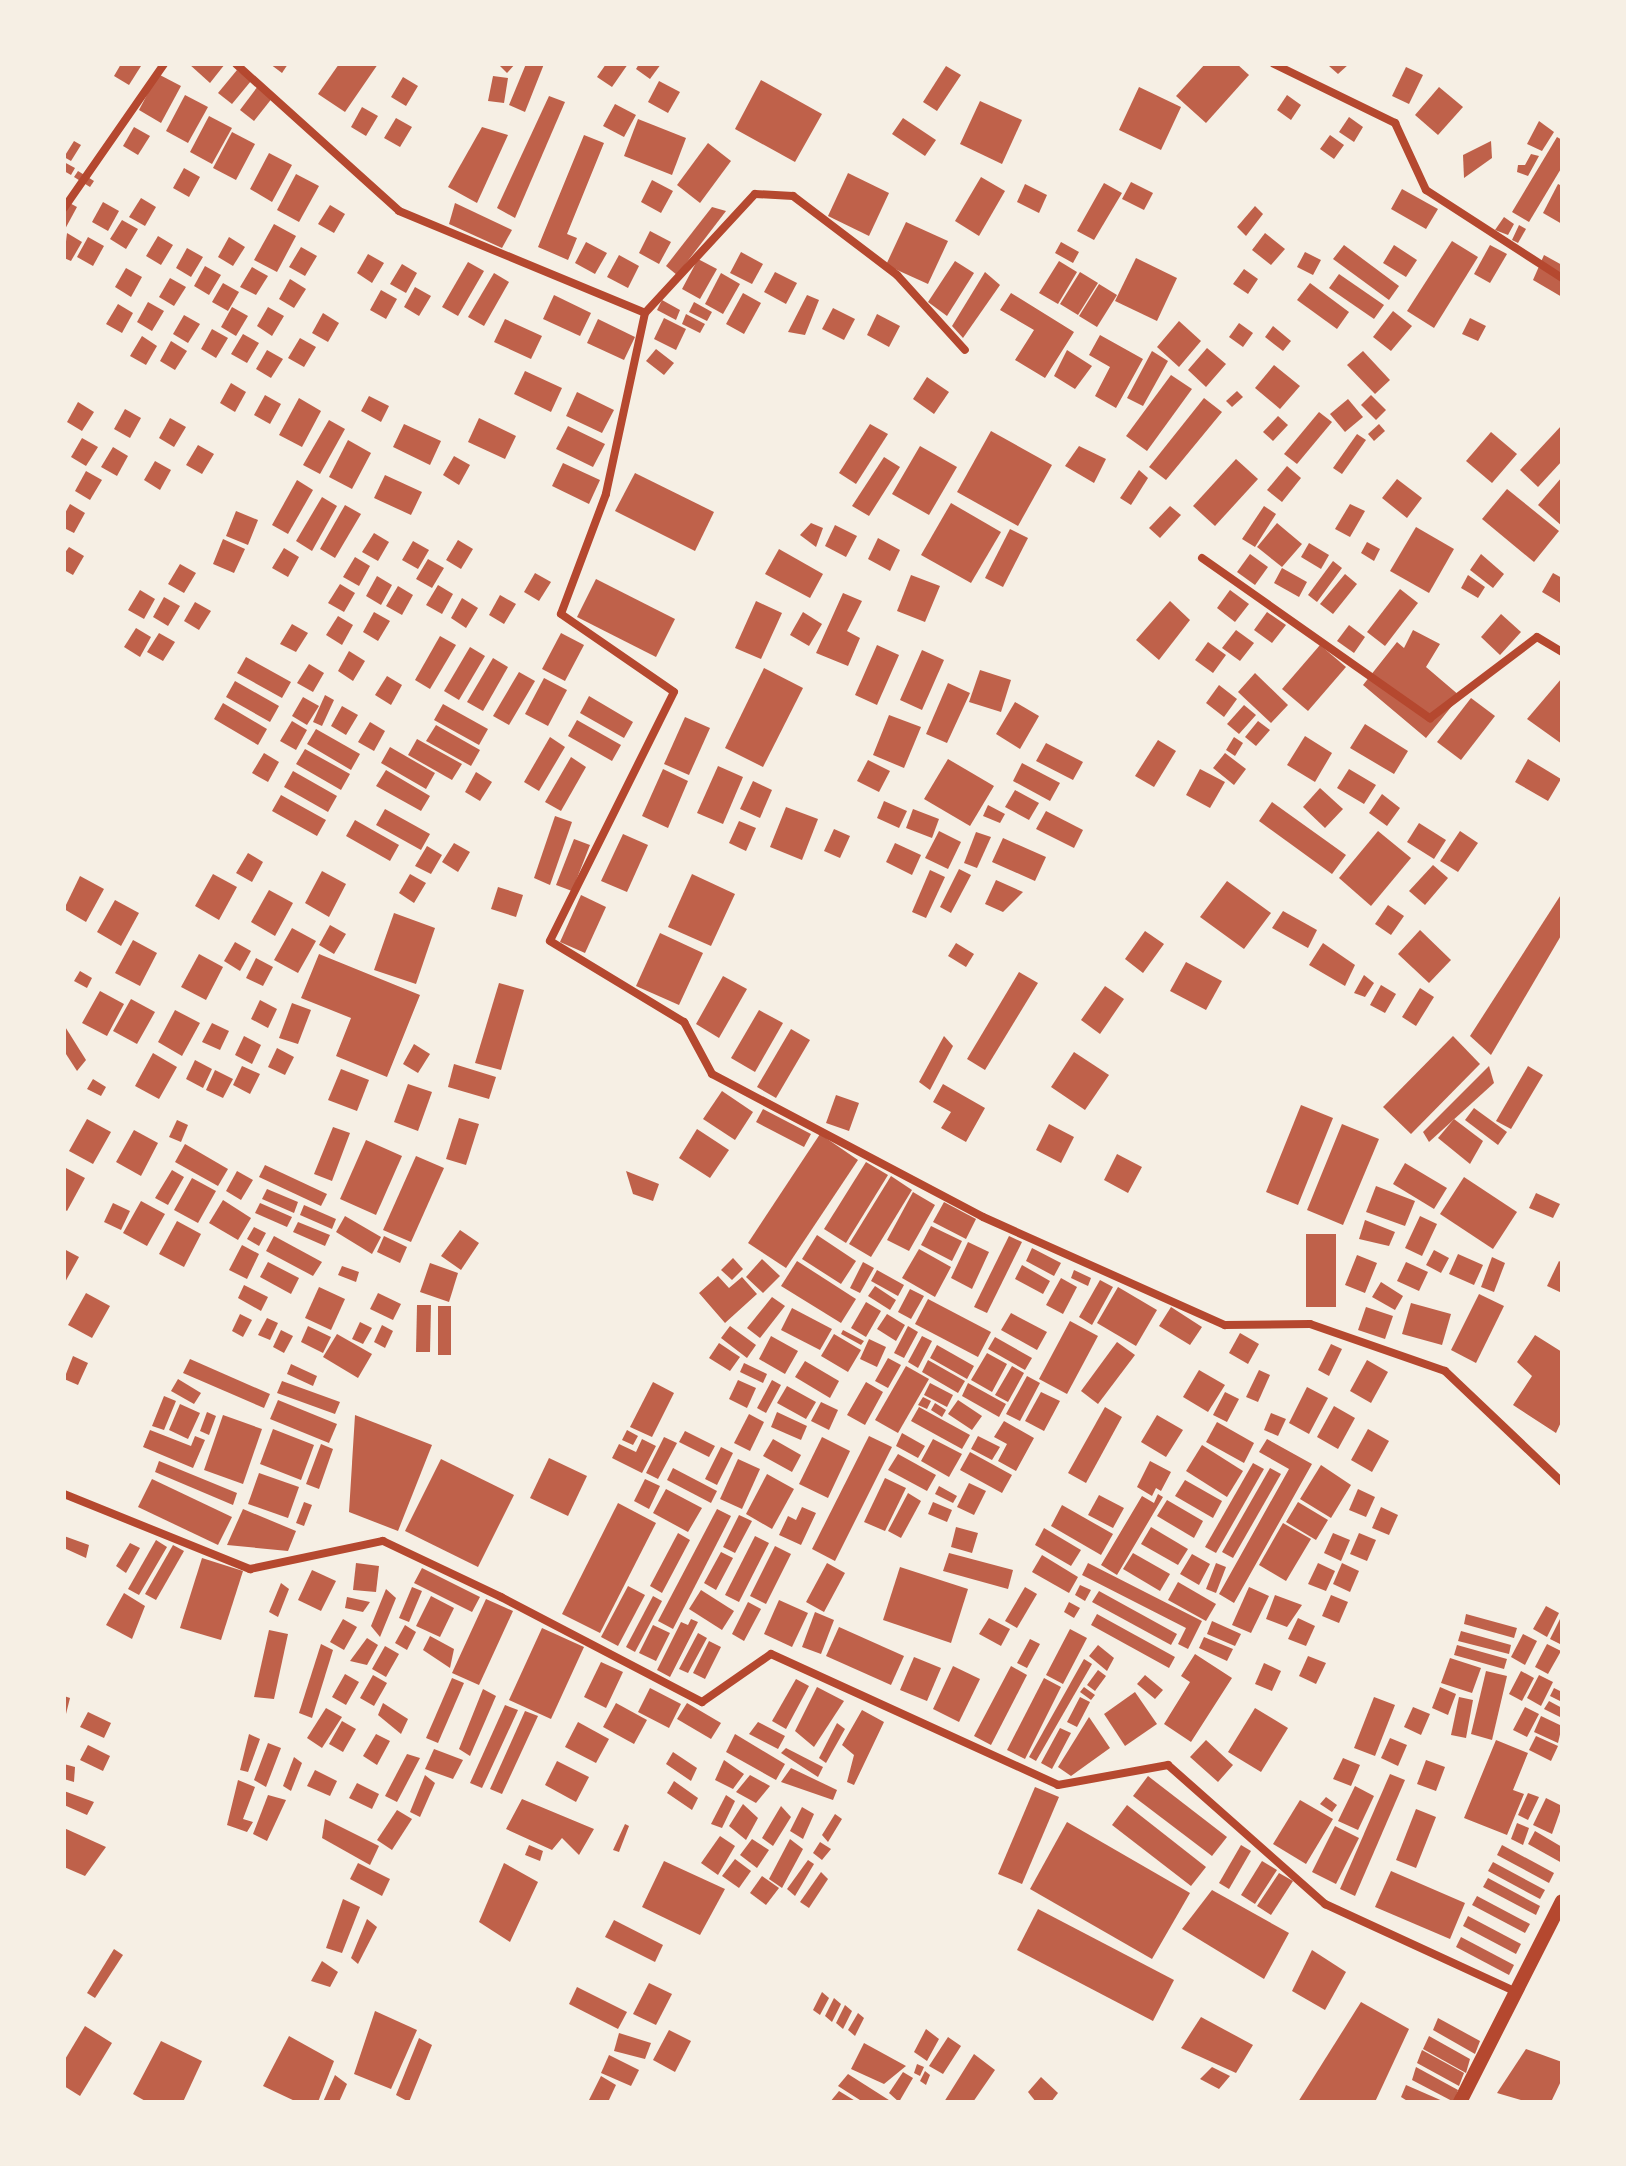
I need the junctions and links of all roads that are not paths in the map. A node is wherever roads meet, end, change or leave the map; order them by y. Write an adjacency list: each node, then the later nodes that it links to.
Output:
1 (164, 64): 4 (street)
2 (236, 64): 6 (street)
3 (1274, 64): 5 (street)
4 (64, 208)
5 (1562, 278)
6 (645, 313): 7 (street); 10 (street)
7 (965, 350)
8 (1202, 558): 9 (street)
9 (1562, 652)
10 (1562, 1482)
11 (64, 1494): 13 (street)
12 (1562, 1901): 13 (street)
13 (1514, 1991): 14 (street)
14 (1460, 2102)

